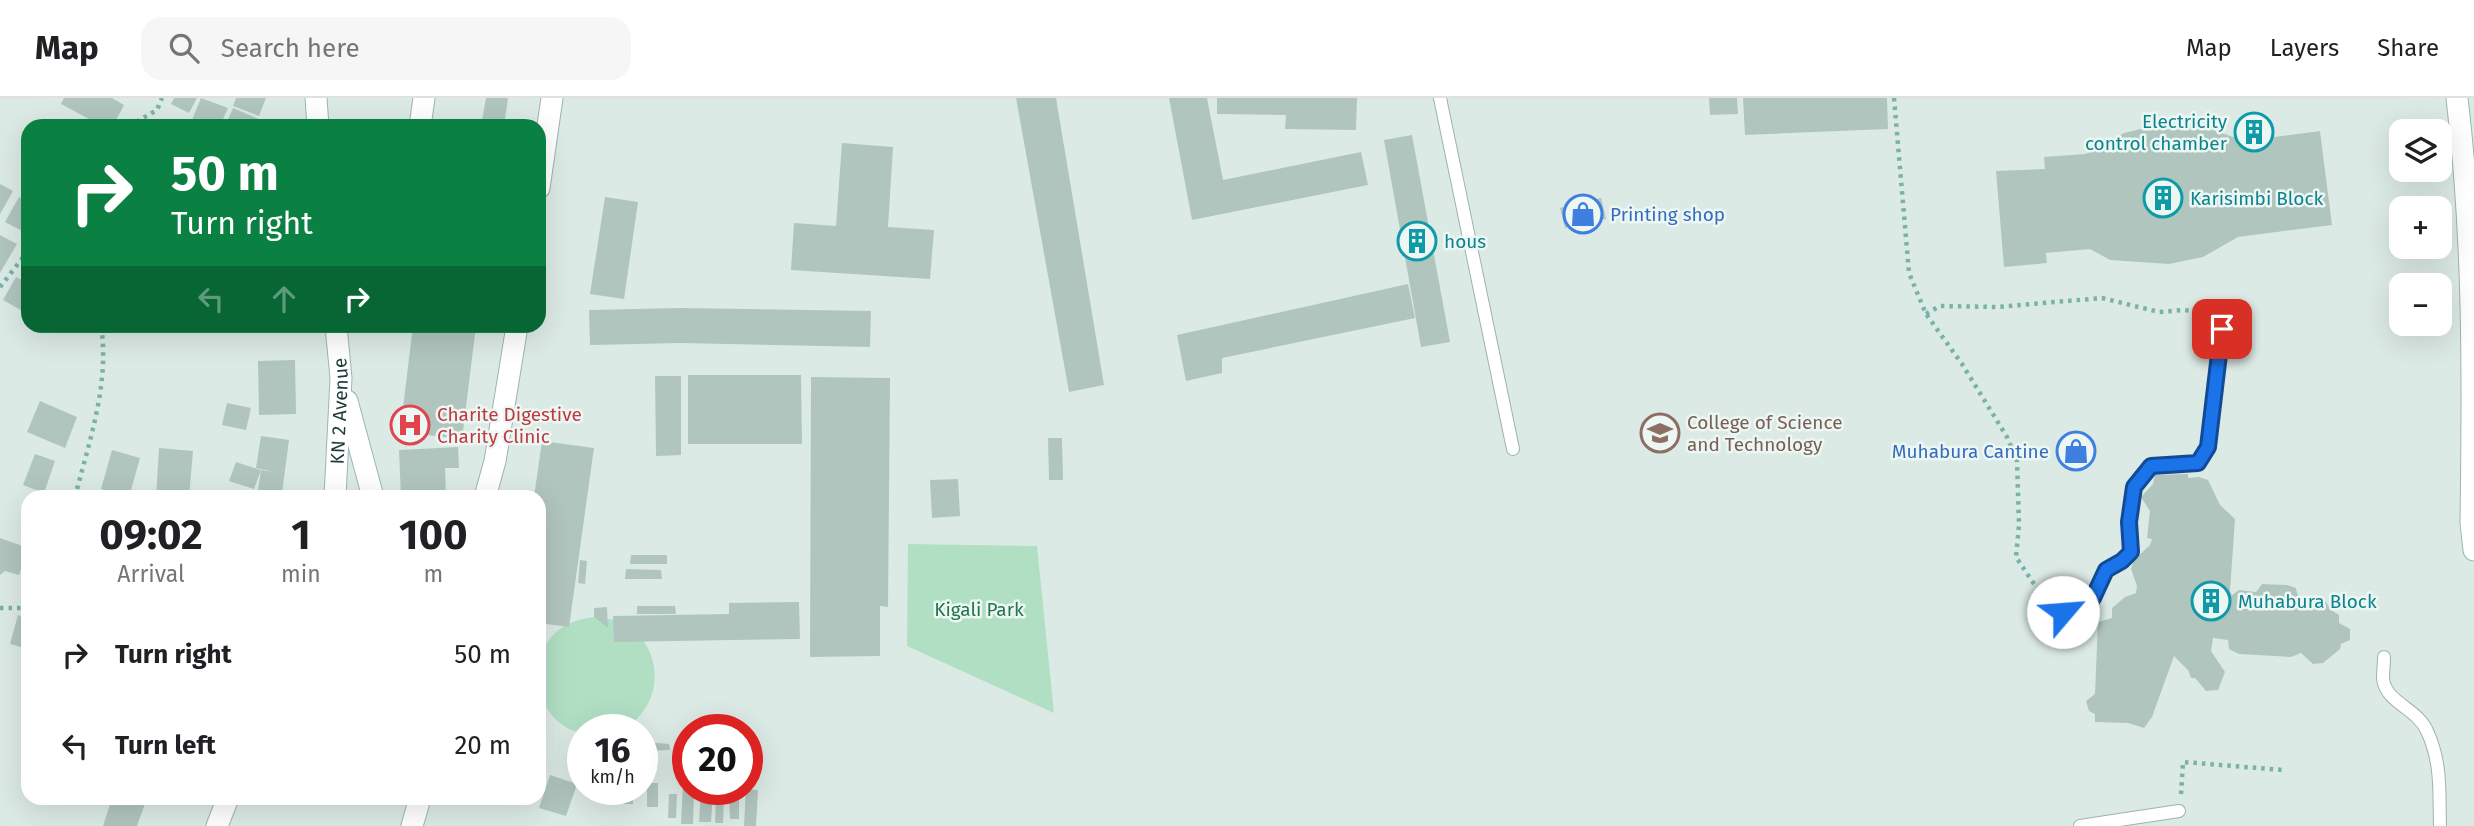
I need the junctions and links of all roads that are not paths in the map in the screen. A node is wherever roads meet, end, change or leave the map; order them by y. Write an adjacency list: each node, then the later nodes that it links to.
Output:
1 (316, 98): 6 (street)
2 (424, 98): 7 (street)
3 (552, 98): 8 (street)
4 (1440, 98): 13 (lane)
5 (2457, 98): 17 (street)
6 (318, 119)
7 (421, 119)
8 (546, 140)
9 (2222, 329): 18 (lane)
10 (337, 333): 12 (street, KN 2 Avenue)
11 (516, 333): 16 (street)
12 (341, 378): 14 (street, KN 2 Avenue); 15 (street)
13 (1513, 449)
14 (335, 490)
15 (371, 490)
16 (487, 490)
17 (2474, 550)
18 (2063, 612)
19 (2384, 657): 26 (lane)
20 (225, 805): 23 (street)
21 (418, 805): 24 (street)
22 (2179, 811): 25 (lane)
23 (217, 826)
24 (412, 826)
25 (2080, 826)
26 (2440, 826)

